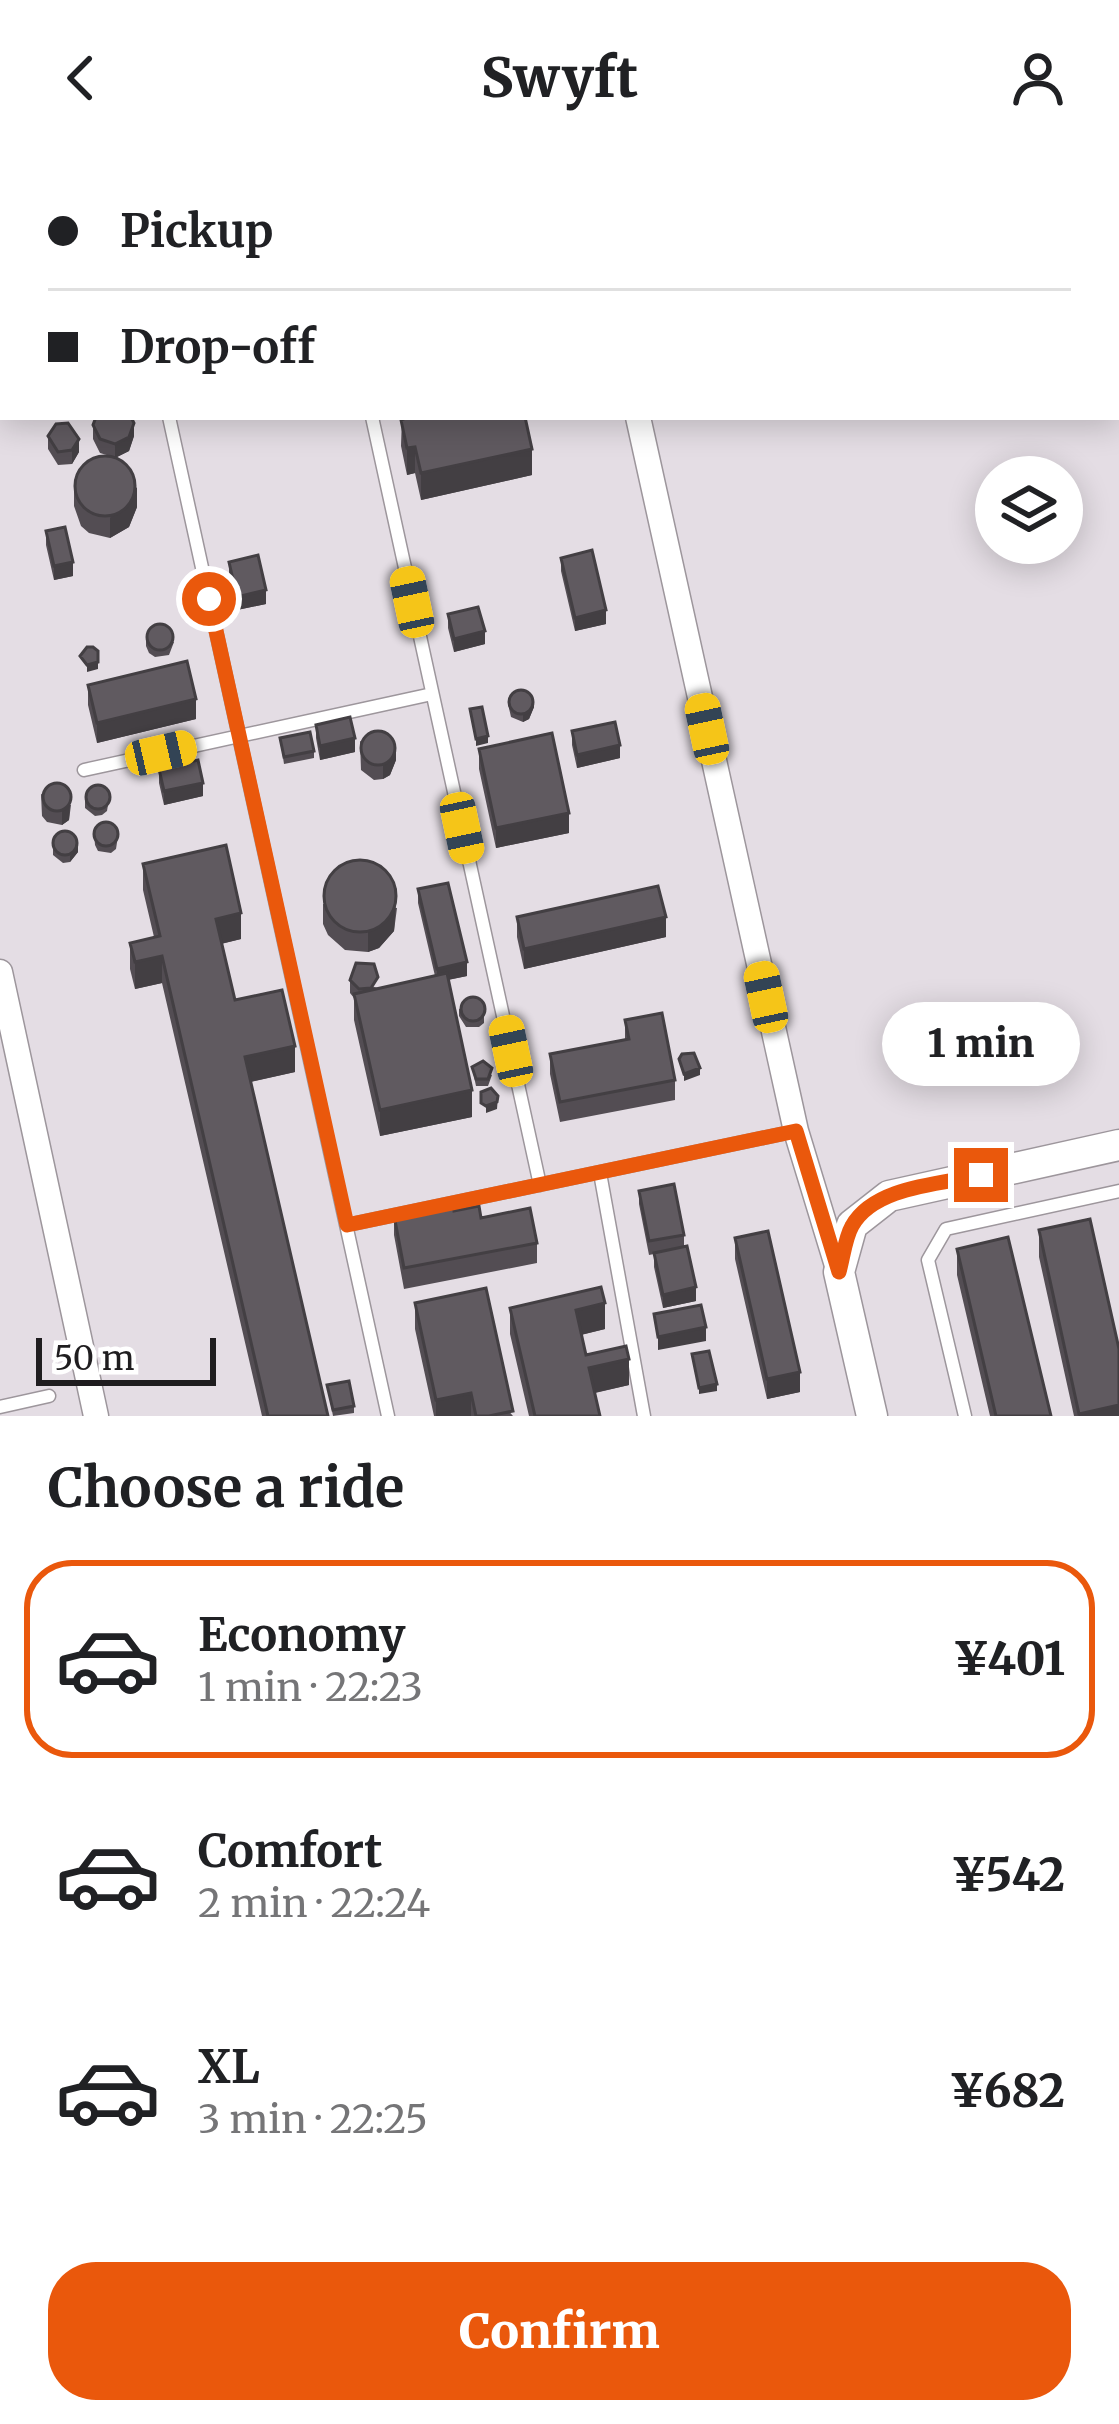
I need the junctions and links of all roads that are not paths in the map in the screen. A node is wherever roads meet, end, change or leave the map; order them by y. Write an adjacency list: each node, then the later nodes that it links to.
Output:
1 (170, 420): 5 (lane)
2 (373, 420): 4 (lane)
3 (639, 420): 8 (street)
4 (433, 694): 5 (lane); 11 (lane)
5 (239, 736): 6 (lane); 13 (lane)
6 (84, 770)
7 (0, 972): 17 (street)
8 (796, 1131): 10 (lane); 14 (street)
9 (1119, 1145): 14 (street)
10 (600, 1173): 11 (lane); 19 (lane)
11 (540, 1185): 13 (lane)
12 (1119, 1191): 21 (lane)
13 (347, 1225): 18 (lane)
14 (839, 1272): 20 (street)
15 (49, 1396): 16 (lane)
16 (0, 1407)
17 (96, 1416)
18 (388, 1416)
19 (644, 1416)
20 (872, 1416)
21 (965, 1416)

